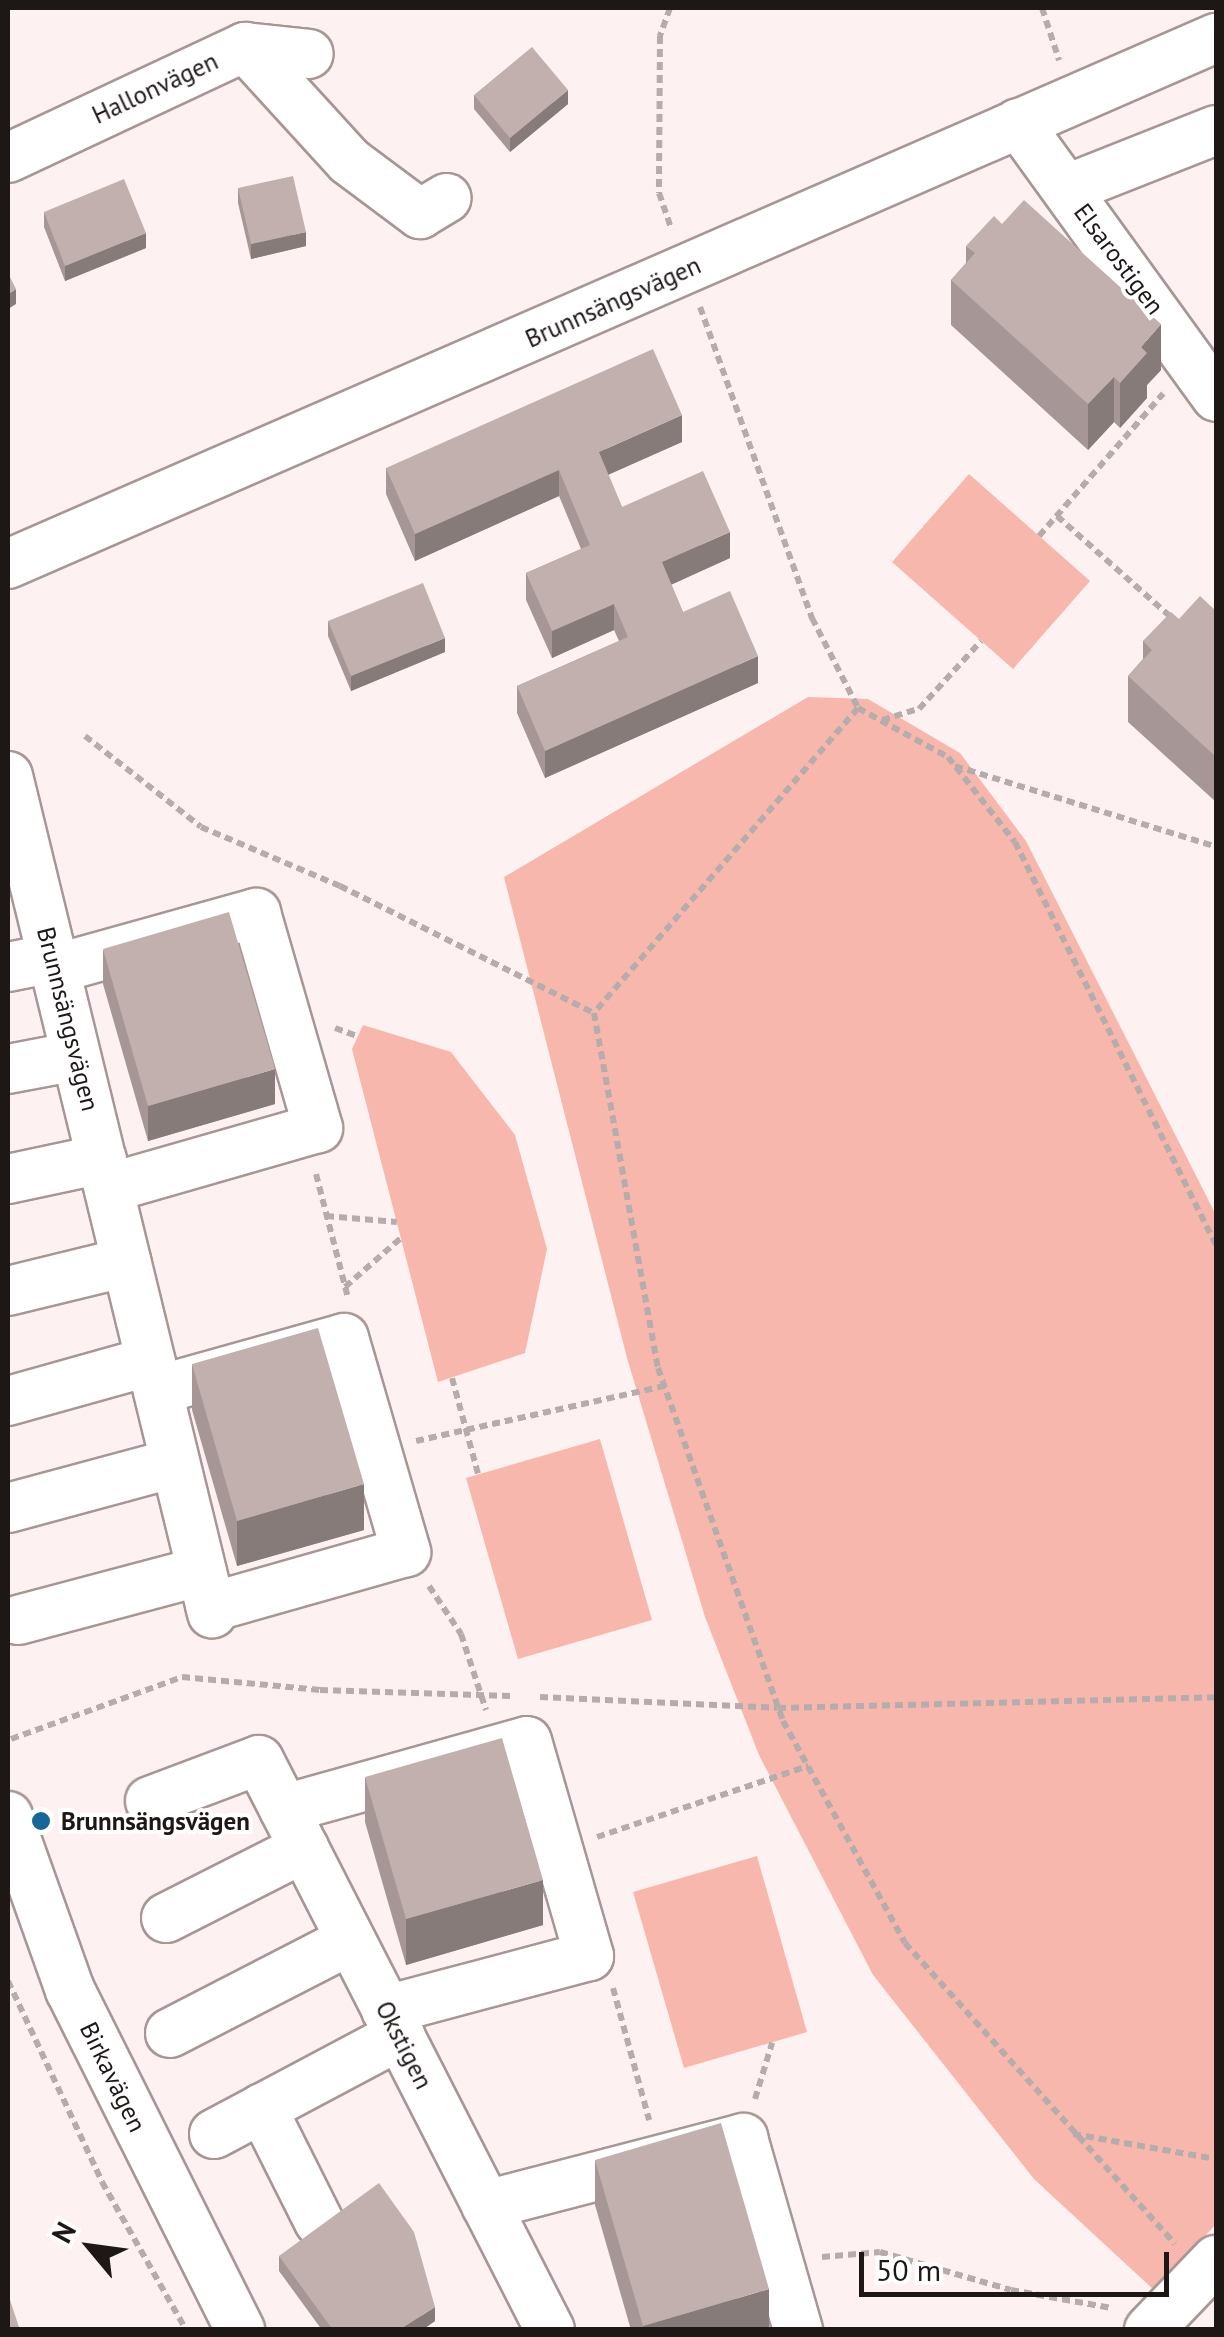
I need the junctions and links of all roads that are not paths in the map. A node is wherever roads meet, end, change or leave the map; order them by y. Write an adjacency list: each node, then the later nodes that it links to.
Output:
1 (1216, 38): 4 (street, Brunnsängsvägen)
2 (245, 47): 3 (street, Hallonvägen); 6 (street, Hallonvägen); 8 (street)
3 (309, 54)
4 (1018, 123): 7 (street, Elsarostigen); 10 (street, Brunnsängsvägen)
5 (1216, 130): 7 (street)
6 (8, 158)
7 (1067, 189): 9 (street, Elsarostigen)
8 (448, 198)
9 (1205, 379)
10 (8, 564)
11 (8, 776): 12 (street, Brunnsängsvägen)
12 (17, 856): 13 (street, Brunnsängsvägen)
13 (38, 965): 14 (street, Brunnsängsvägen); 16 (street)
14 (76, 1056): 15 (street); 16 (street, Brunnsängsvägen)
15 (8, 1069)
16 (105, 1174): 17 (street); 18 (street, Brunnsängsvägen)
17 (8, 1179)
18 (127, 1262): 19 (street); 20 (street, Brunnsängsvägen)
19 (8, 1291)
20 (154, 1376): 21 (street); 22 (street, Brunnsängsvägen); 24 (street)
21 (8, 1401)
22 (175, 1463): 23 (street); 24 (street, Brunnsängsvägen)
23 (8, 1508)
24 (208, 1597): 25 (street)
25 (18, 1620)
26 (150, 1801): 28 (street, Okstigen)
27 (8, 1816): 39 (street, Birkavägen)
28 (294, 1828): 29 (street); 30 (street, Okstigen); 31 (street)
29 (166, 1918)
30 (351, 1940): 31 (street, Okstigen); 32 (street)
31 (393, 2022): 33 (street); 35 (street, Okstigen)
32 (170, 2033)
33 (262, 2108): 34 (street); 36 (street)
34 (214, 2134)
35 (486, 2205): 40 (street, Okstigen); 41 (street)
36 (319, 2222)
37 (1212, 2274): 38 (street)
38 (1156, 2323)
39 (240, 2330)
40 (550, 2330)
41 (798, 2330)

